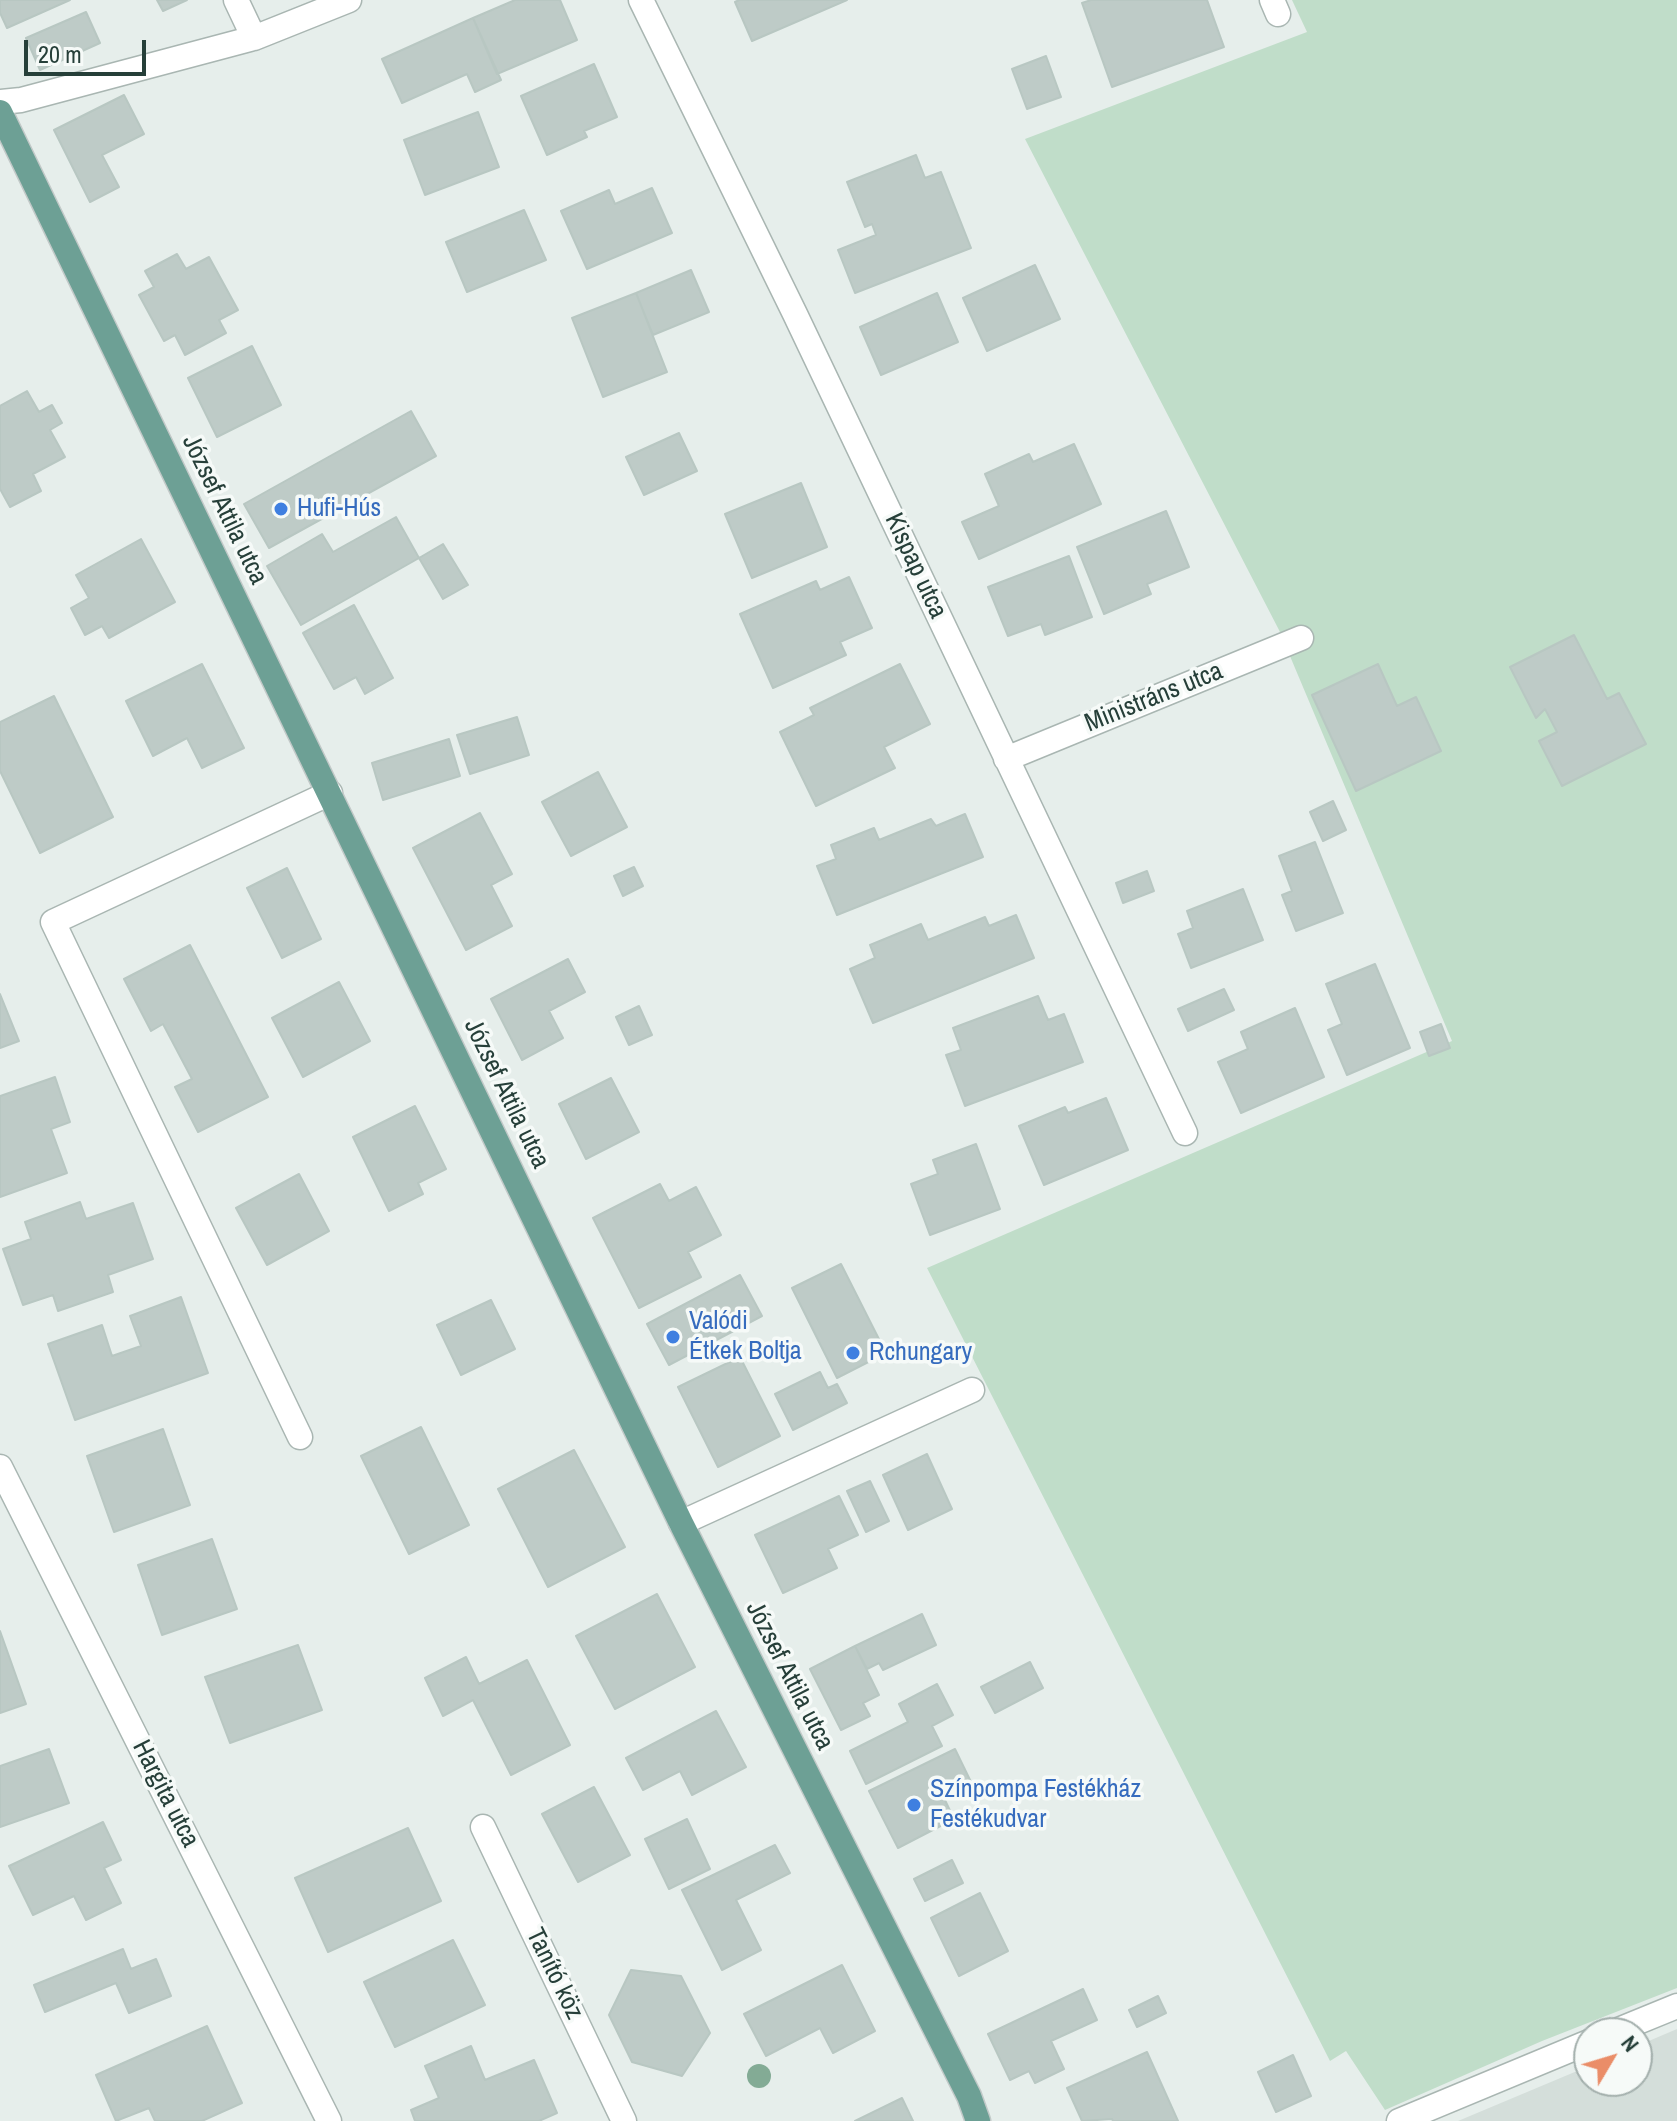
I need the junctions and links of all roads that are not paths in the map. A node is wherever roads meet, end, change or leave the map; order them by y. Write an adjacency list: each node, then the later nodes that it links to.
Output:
1 (236, 0): 4 (street)
2 (349, 0): 4 (street)
3 (641, 0): 8 (street, Kispap utca)
4 (254, 38): 5 (street)
5 (0, 102)
6 (0, 112): 9 (main road, József Attila utca)
7 (1301, 638): 8 (street, Ministráns utca)
8 (1006, 759): 10 (street, Kispap utca)
9 (330, 793): 12 (street); 14 (main road, József Attila utca)
10 (1185, 1133)
11 (972, 1390): 14 (street)
12 (300, 1437)
13 (0, 1467): 20 (street, Hargita utca)
14 (681, 1523): 19 (main road, József Attila utca)
15 (483, 1827): 21 (street, Tanító köz)
16 (1677, 2006): 17 (street)
17 (1650, 2017)
18 (1573, 2049): 24 (street)
19 (969, 2096): 22 (main road, József Attila utca); 23 (main road, József Attila utca)
20 (329, 2121)
21 (624, 2121)
22 (978, 2121)
23 (984, 2121)
24 (1399, 2121)

